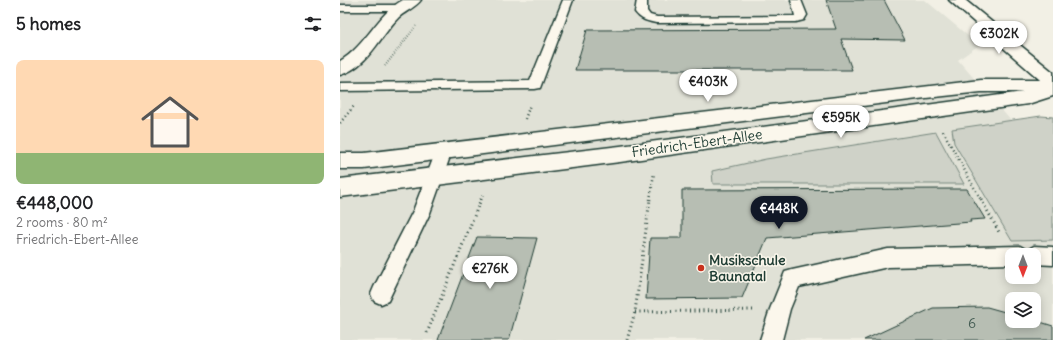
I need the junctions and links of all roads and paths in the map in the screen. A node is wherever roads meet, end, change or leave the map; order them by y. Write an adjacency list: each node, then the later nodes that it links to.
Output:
1 (414, 0): 7 (street)
2 (568, 0): 11 (lane)
3 (642, 0): 4 (lane)
4 (796, 0)
5 (956, 0): 10 (street)
6 (340, 8): 7 (lane)
7 (399, 8): 9 (street)
8 (417, 24): 11 (path)
9 (340, 69)
10 (1053, 82)
11 (370, 86): 12 (lane); 14 (path)
12 (340, 87)
13 (1053, 88): 17 (street, Friedrich-Ebert-Allee); 20 (street, Friedrich-Ebert-Allee)
14 (342, 119): 15 (path)
15 (340, 123)
16 (942, 129): 23 (path)
17 (444, 151): 18 (street, Friedrich-Ebert-Allee); 20 (lane)
18 (340, 161)
19 (655, 169): 29 (path)
20 (434, 177): 21 (street, Friedrich-Ebert-Allee); 27 (lane)
21 (340, 188)
22 (484, 192): 30 (path)
23 (1008, 248)
24 (1005, 255): 28 (lane)
25 (1041, 256): 26 (lane)
26 (1053, 256)
27 (381, 294)
28 (780, 309): 29 (path); 32 (lane)
29 (635, 312): 31 (path)
30 (427, 333)
31 (627, 340)
32 (771, 340)

